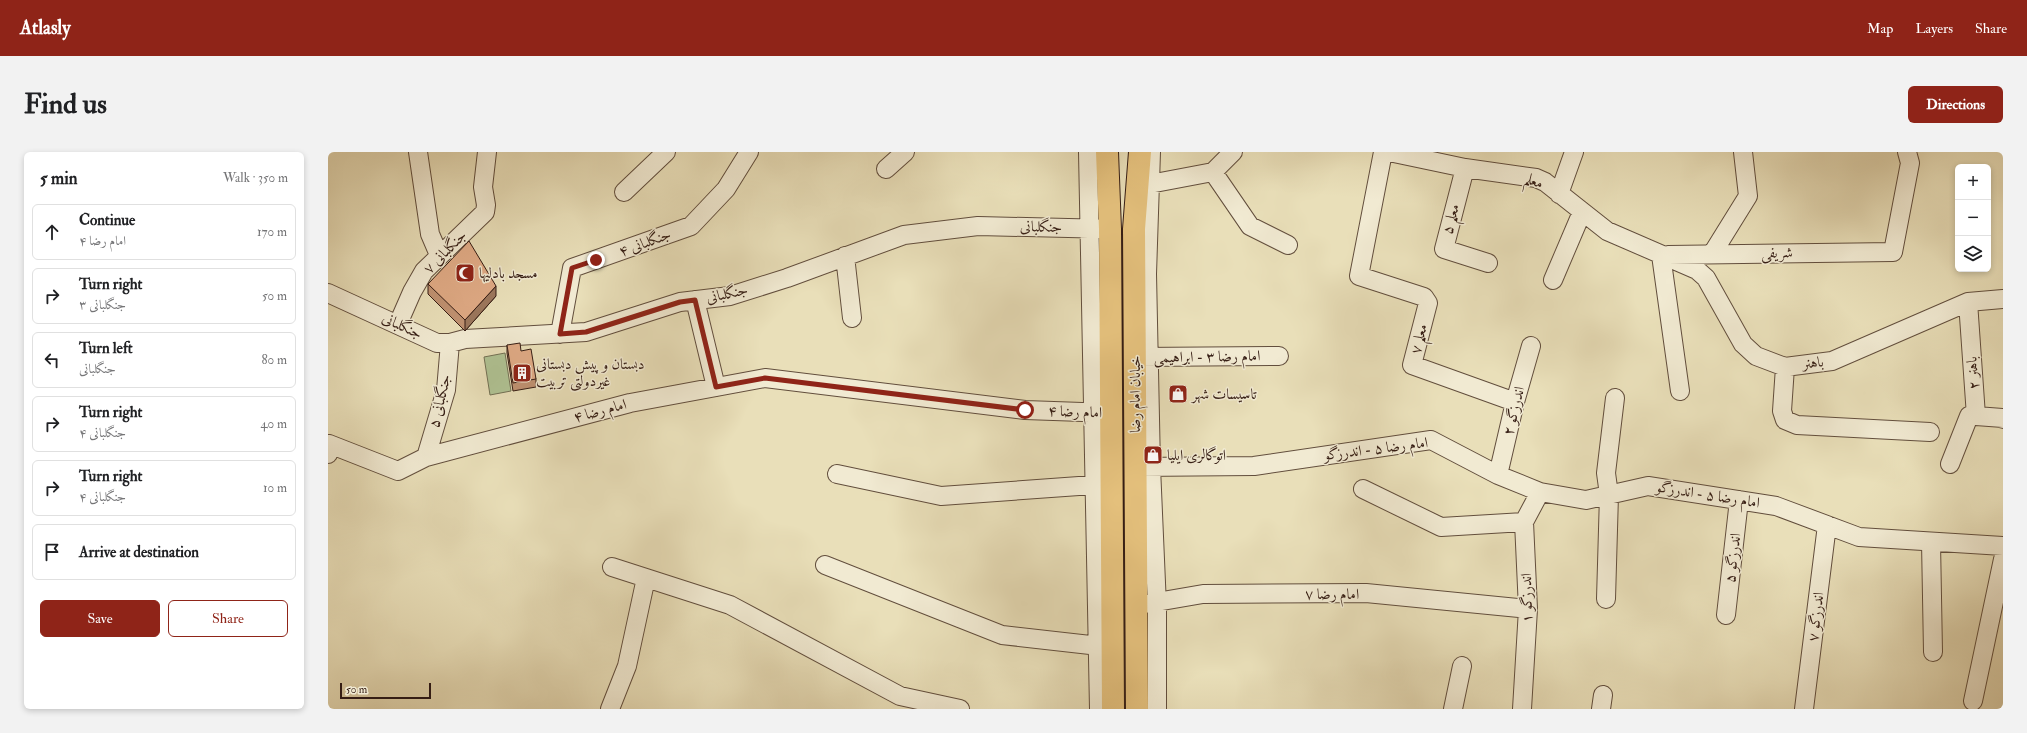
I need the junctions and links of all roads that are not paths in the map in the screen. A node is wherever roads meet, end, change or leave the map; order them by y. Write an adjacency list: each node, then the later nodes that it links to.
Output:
1 (418, 152): 27 (street)
2 (487, 152): 27 (street, جنگلبانی ۷)
3 (666, 152): 21 (street)
4 (749, 152): 38 (street, جنگلبانی ۴)
5 (905, 152): 17 (street)
6 (1088, 152): 24 (street)
7 (1107, 152): 19 (main road, خیابان امام رضا)
8 (1140, 152): 20 (main road, خیابان امام رضا)
9 (1151, 152): 20 (street)
10 (1233, 152): 18 (street)
11 (1383, 152): 47 (street, معلم ۷)
12 (1389, 152): 16 (street, معلم)
13 (1574, 152): 22 (street)
14 (1743, 152): 26 (street)
15 (1908, 152): 26 (street, شریفی)
16 (1465, 168): 22 (street, معلم); 30 (street, معلم ۵)
17 (886, 169)
18 (1213, 172): 20 (street); 25 (street)
19 (1109, 184): 20 (main road); 24 (main road, خیابان امام رضا)
20 (1142, 184): 42 (main road, خیابان امام رضا)
21 (624, 192)
22 (1559, 194): 23 (street, معلم)
23 (1582, 212): 28 (street, معلم); 31 (street)
24 (1100, 228): 29 (street, جنگلبانی); 48 (main road, خیابان امام رضا)
25 (1288, 245)
26 (1712, 254): 28 (street, شریفی)
27 (439, 255): 37 (street, جنگلبانی ۷)
28 (1661, 255): 43 (street, باهنر); 45 (street)
29 (846, 256): 34 (street, جنگلبانی); 36 (street)
30 (1488, 263)
31 (1553, 280)
32 (328, 293): 37 (street, جنگلبانی)
33 (2003, 299): 35 (street, باهنر)
34 (695, 300): 38 (street, جنگلبانی); 44 (street)
35 (1968, 302): 43 (street, باهنر); 49 (street, باهنر ۲)
36 (852, 318)
37 (398, 324): 39 (street, جنگلبانی)
38 (560, 334): 39 (street, جنگلبانی)
39 (450, 343): 53 (street, جنگلبانی ۵)
40 (1531, 346): 47 (street, اندرزگو ۲)
41 (1279, 356): 42 (street, امام رضا ۳ - ابراهیمی)
42 (1142, 357): 55 (main road, خیابان امام رضا)
43 (1785, 367): 51 (street)
44 (716, 387): 48 (street, امام رضا ۴); 53 (street, امام رضا ۴)
45 (1680, 391)
46 (1615, 398): 61 (street)
47 (1515, 402): 57 (street, اندرزگو ۲)
48 (1102, 413): 58 (main road, خیابان امام رضا)
49 (1976, 416): 50 (street); 54 (street)
50 (2003, 419)
51 (1930, 432)
52 (328, 454): 53 (street, امام رضا ۴)
53 (426, 457)
54 (1950, 464)
55 (1143, 467): 57 (street, امام رضا ۵ - اندرزگو); 72 (main road, خیابان امام رضا)
56 (837, 474): 58 (street)
57 (1498, 475): 60 (street, امام رضا ۵ - اندرزگو)
58 (1103, 484): 75 (main road, خیابان امام رضا)
59 (1363, 489): 63 (street)
60 (1540, 492): 61 (street, امام رضا ۵ - اندرزگو); 63 (street)
61 (1609, 495): 62 (street, امام رضا ۵ - اندرزگو); 71 (street)
62 (1739, 500): 64 (street, امام رضا ۵ - اندرزگو); 74 (street, اندرزگو ۵)
63 (1524, 522): 73 (street, اندرزگو ۱)
64 (1827, 525): 65 (street, امام رضا ۵ - اندرزگو); 86 (street, اندرزگو ۷)
65 (1931, 542): 66 (street, امام رضا ۵ - اندرزگو); 76 (street)
66 (2003, 546)
67 (2003, 558): 78 (street)
68 (825, 565): 75 (street)
69 (612, 568): 70 (street)
70 (646, 578): 80 (street); 81 (street)
71 (1606, 599)
72 (1147, 603): 73 (street, امام رضا ۷); 82 (main road, خیابان امام رضا); 83 (street)
73 (1528, 610): 85 (street, اندرزگو ۱)
74 (1726, 615)
75 (1105, 646): 79 (main road, خیابان امام رضا)
76 (1932, 652)
77 (1462, 666): 84 (street)
78 (1974, 701)
79 (1103, 708)
80 (610, 709)
81 (960, 709)
82 (1137, 709)
83 (1158, 709)
84 (1453, 709)
85 (1522, 709)
86 (1804, 709)

